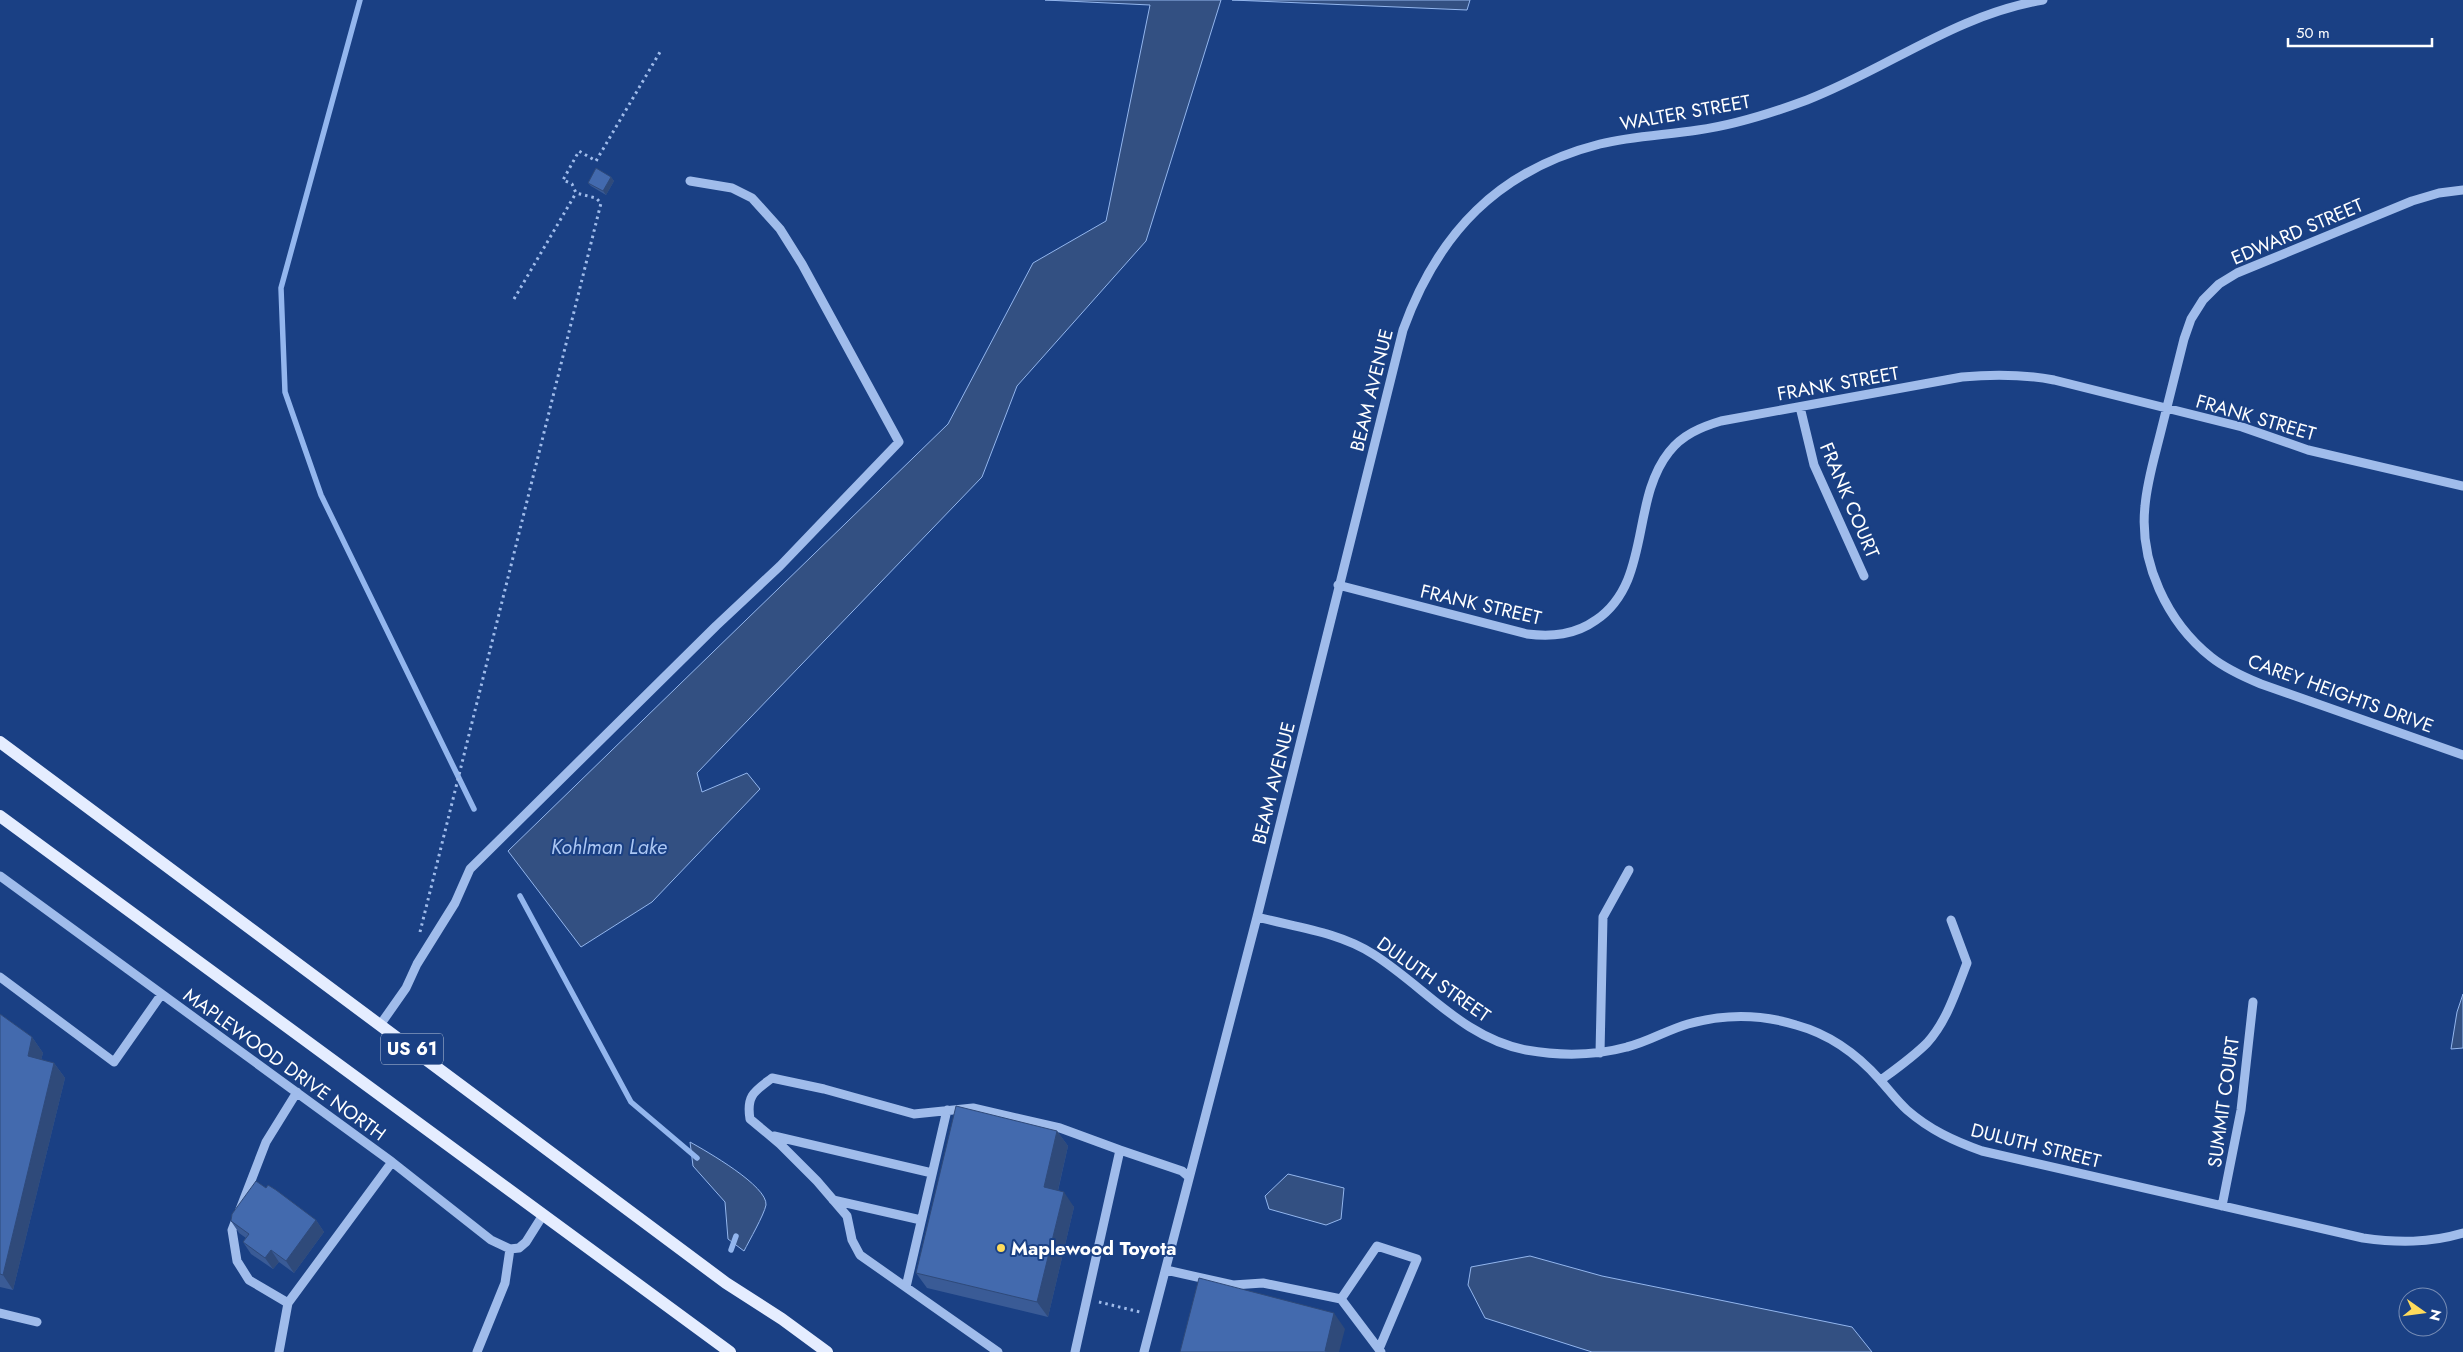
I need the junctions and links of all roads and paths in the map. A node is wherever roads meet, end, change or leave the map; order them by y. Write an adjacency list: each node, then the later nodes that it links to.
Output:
1 (2043, 0): 6 (street, WALTER STREET)
2 (660, 52): 5 (path)
3 (690, 181): 24 (street)
4 (2463, 190): 9 (street, EDWARD STREET)
5 (576, 194): 7 (path); 20 (path)
6 (1455, 232): 12 (street, BEAM AVENUE)
7 (514, 299)
8 (1800, 407): 9 (street, FRANK STREET); 11 (street, FRANK COURT); 12 (street, FRANK STREET)
9 (2167, 408): 10 (street, FRANK STREET); 14 (street, CAREY HEIGHTS DRIVE)
10 (2463, 486)
11 (1864, 576)
12 (1338, 585): 18 (street, BEAM AVENUE)
13 (0, 742): 24 (main road, US 61)
14 (2463, 755)
15 (0, 816): 36 (main road, US 61)
16 (1629, 870): 25 (street)
17 (1, 880): 22 (street, MAPLEWOOD DRIVE NORTH)
18 (1257, 917): 25 (street, DULUTH STREET); 33 (street, BEAM AVENUE)
19 (1951, 920): 26 (street)
20 (418, 939)
21 (0, 977): 22 (street)
22 (161, 995): 27 (street, MAPLEWOOD DRIVE NORTH)
23 (2253, 1002): 35 (street, SUMMIT COURT)
24 (380, 1025): 52 (main road, US 61)
25 (1600, 1053): 26 (street, DULUTH STREET)
26 (1881, 1080): 35 (street, DULUTH STREET)
27 (297, 1092): 31 (street, MAPLEWOOD DRIVE NORTH); 44 (street)
28 (947, 1110): 29 (street); 30 (street); 32 (street)
29 (771, 1136): 32 (street); 34 (street)
30 (1120, 1150): 33 (street); 42 (street)
31 (392, 1162): 39 (street, MAPLEWOOD DRIVE NORTH); 44 (street)
32 (932, 1173): 37 (street)
33 (1189, 1177): 40 (street, BEAM AVENUE)
34 (833, 1200): 37 (street); 41 (street)
35 (2222, 1206): 38 (street, DULUTH STREET)
36 (543, 1215): 39 (street); 51 (main road, US 61)
37 (921, 1220): 41 (street)
38 (2463, 1233)
39 (510, 1249): 50 (street)
40 (1166, 1270): 43 (street); 55 (street, BEAM AVENUE)
41 (906, 1287): 53 (street)
42 (1087, 1299): 45 (path); 54 (street)
43 (1341, 1299): 48 (street); 48 (street)
44 (288, 1302): 49 (street)
45 (1140, 1312)
46 (0, 1313): 47 (street)
47 (37, 1322)
48 (1380, 1350)
49 (280, 1352)
50 (477, 1352)
51 (730, 1352)
52 (827, 1352)
53 (998, 1352)
54 (1075, 1352)
55 (1144, 1352)

